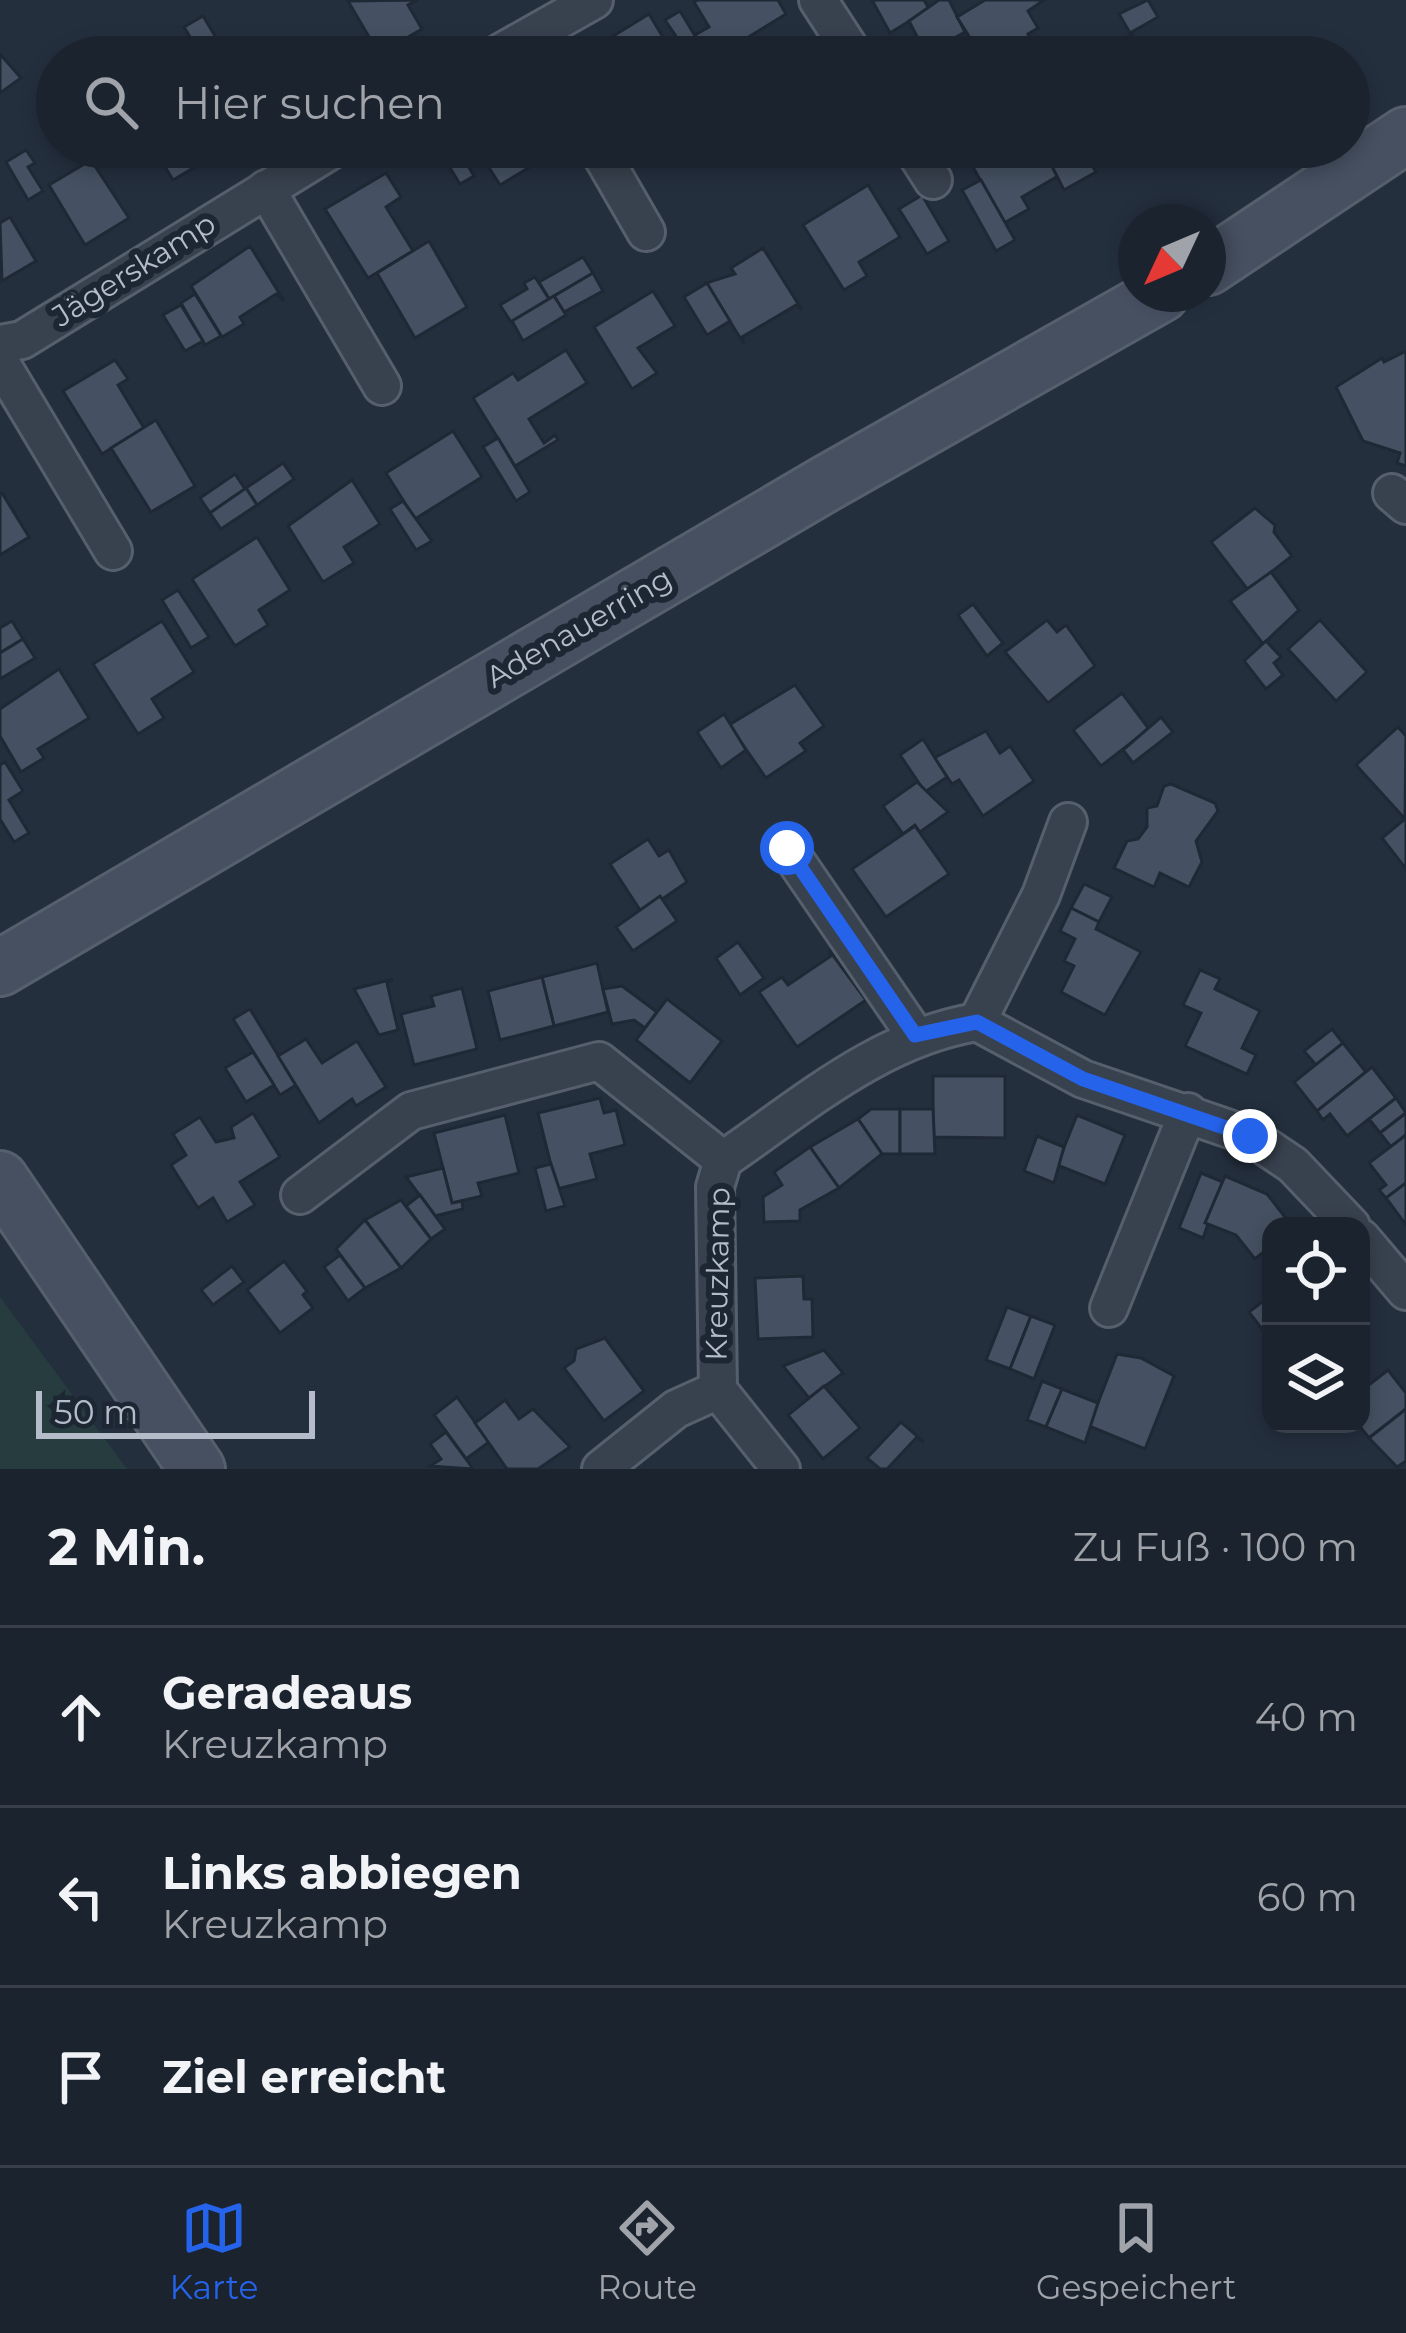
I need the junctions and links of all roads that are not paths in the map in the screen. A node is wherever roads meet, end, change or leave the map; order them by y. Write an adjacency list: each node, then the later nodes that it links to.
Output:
1 (594, 0): 3 (street)
2 (818, 0): 4 (street)
3 (551, 36)
4 (841, 36)
5 (1406, 135): 6 (main road)
6 (1370, 159)
7 (301, 168): 12 (street, Jägerskamp)
8 (609, 168): 13 (street)
9 (925, 168): 11 (street)
10 (1356, 168): 14 (main road)
11 (933, 180)
12 (266, 189): 16 (street, Jägerskamp); 18 (street)
13 (646, 232)
14 (1226, 255)
15 (1129, 312): 22 (main road, Adenauerring)
16 (0, 344)
17 (0, 362): 19 (street)
18 (382, 386)
19 (113, 551)
20 (1068, 821): 23 (street)
21 (787, 848): 24 (street)
22 (0, 968)
23 (977, 1022): 24 (street, Kreuzkamp); 25 (street)
24 (915, 1035): 26 (street, Kreuzkamp)
25 (1188, 1112): 29 (street); 32 (street)
26 (723, 1160): 28 (street, Kreuzkamp); 33 (street, Kreuzkamp)
27 (0, 1180): 34 (main road)
28 (300, 1195)
29 (1342, 1217)
30 (1370, 1249): 31 (street)
31 (1406, 1291)
32 (1109, 1307)
33 (718, 1390): 35 (street, Kreuzkamp); 36 (street, Kreuzkamp)
34 (197, 1469)
35 (602, 1469)
36 (781, 1469)

